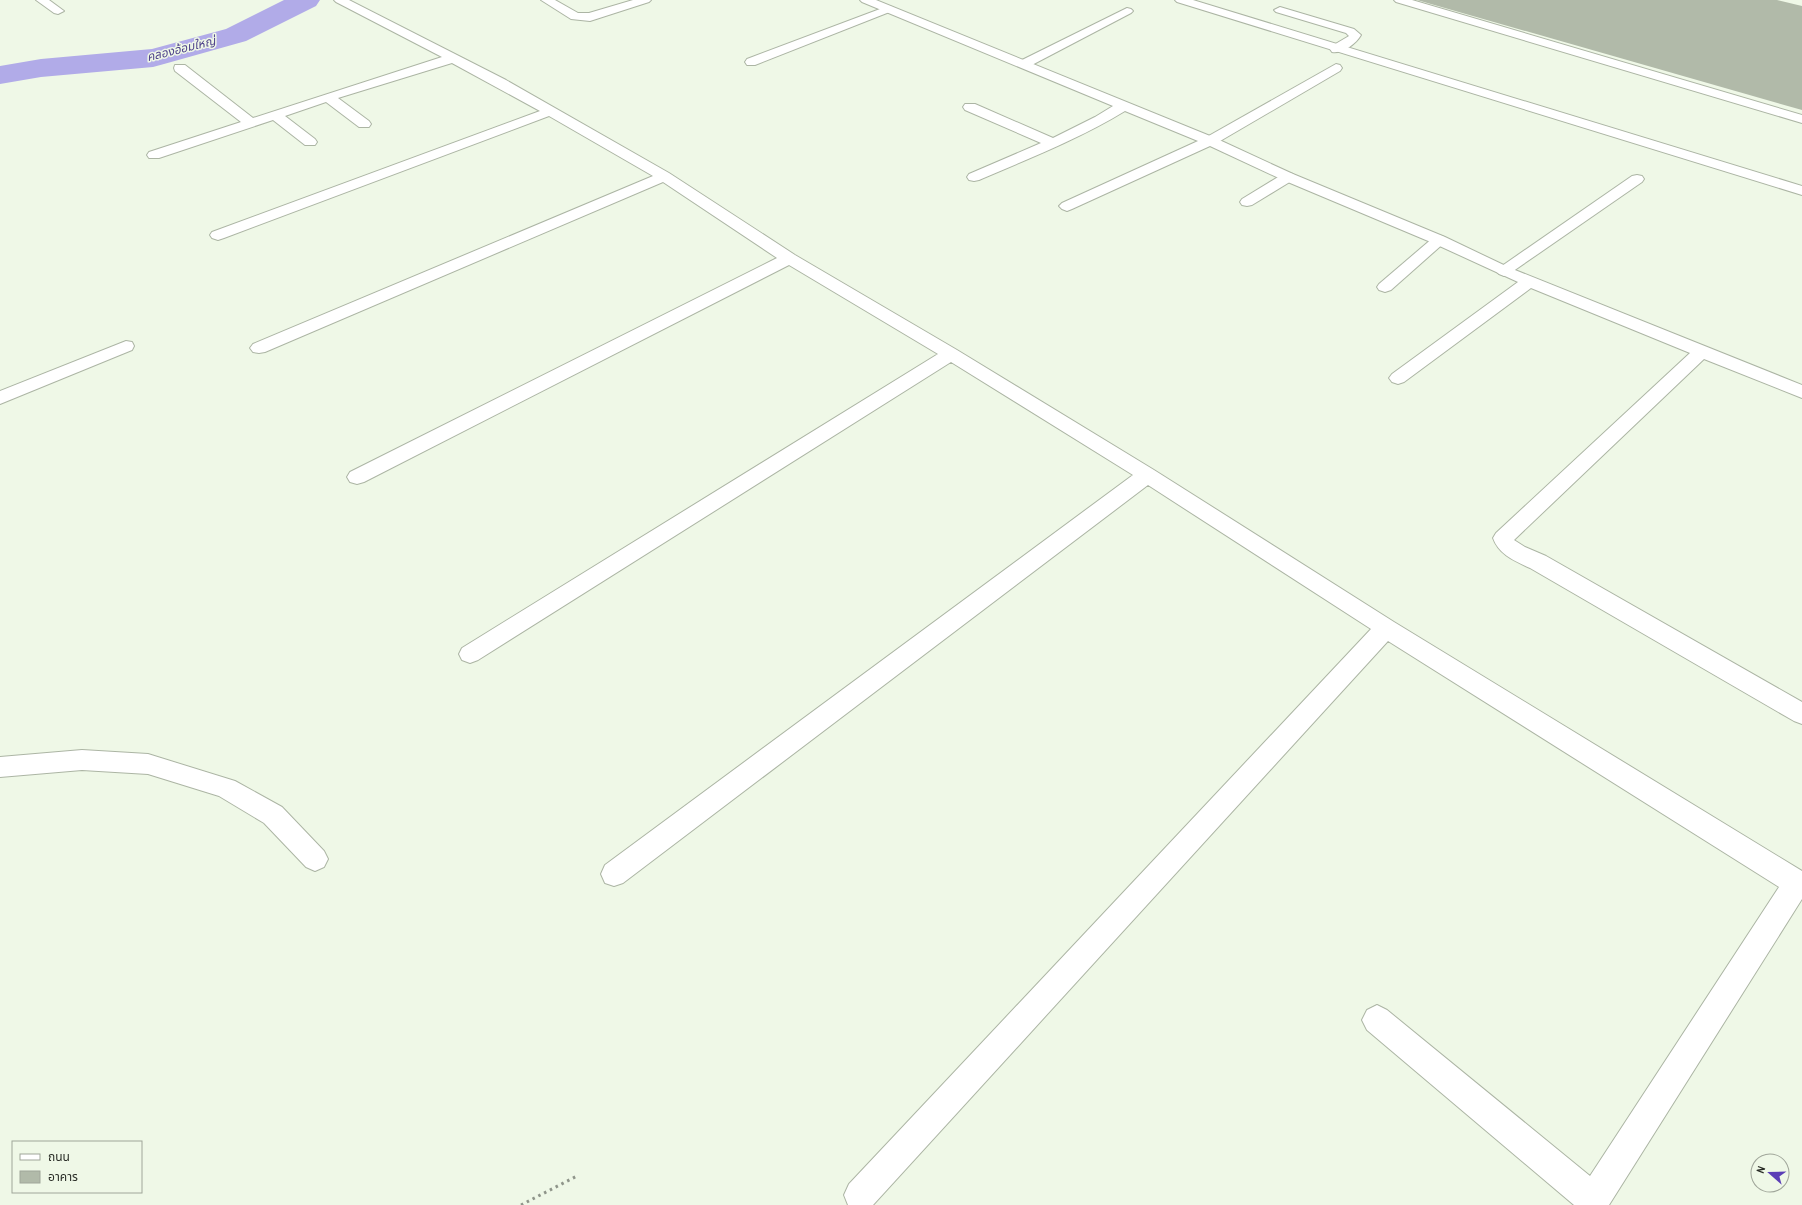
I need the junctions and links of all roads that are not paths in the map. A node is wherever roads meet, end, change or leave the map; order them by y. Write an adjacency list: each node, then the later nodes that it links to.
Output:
1 (42, 0): 10 (lane)
2 (547, 0): 3 (street)
3 (645, 0)
4 (866, 0): 8 (street)
5 (1181, 0): 12 (street)
6 (1400, 0): 23 (lane)
7 (342, 2): 13 (street)
8 (888, 10): 14 (lane); 15 (street)
9 (1280, 10): 12 (lane)
10 (58, 11)
11 (1127, 11): 15 (lane)
12 (1336, 49): 34 (street)
13 (453, 58): 18 (street); 21 (street)
14 (751, 62)
15 (1024, 64): 19 (street)
16 (180, 68): 24 (street)
17 (1336, 68): 26 (lane)
18 (328, 97): 22 (street); 25 (street)
19 (1123, 106): 26 (street); 28 (street)
20 (970, 107): 28 (street)
21 (551, 111): 30 (street); 37 (street)
22 (275, 114): 24 (street); 27 (street)
23 (1802, 119)
24 (251, 123): 29 (street)
25 (364, 124)
26 (1210, 141): 32 (street); 36 (street)
27 (310, 142)
28 (1053, 143): 31 (street)
29 (154, 155)
30 (664, 176): 39 (street); 44 (street)
31 (974, 177)
32 (1288, 177): 35 (lane); 38 (street)
33 (1637, 179): 40 (lane)
34 (1802, 191)
35 (1247, 202)
36 (1067, 206)
37 (218, 235)
38 (1439, 240): 40 (street); 42 (lane)
39 (790, 258): 46 (street); 51 (street)
40 (1504, 271): 41 (street)
41 (1530, 281): 45 (street); 47 (street)
42 (1385, 287)
43 (126, 346): 49 (lane)
44 (259, 348)
45 (1702, 351): 48 (street); 54 (street)
46 (951, 354): 50 (street); 53 (street)
47 (1398, 378)
48 (1802, 392)
49 (0, 398)
50 (1147, 474): 52 (street); 57 (street)
51 (358, 477)
52 (1386, 628): 58 (street); 60 (street)
53 (470, 654)
54 (1802, 714)
55 (0, 767): 56 (lane)
56 (315, 859)
57 (614, 874)
58 (1800, 885): 61 (street)
59 (1377, 1020): 61 (street)
60 (860, 1195)
61 (1592, 1203)

